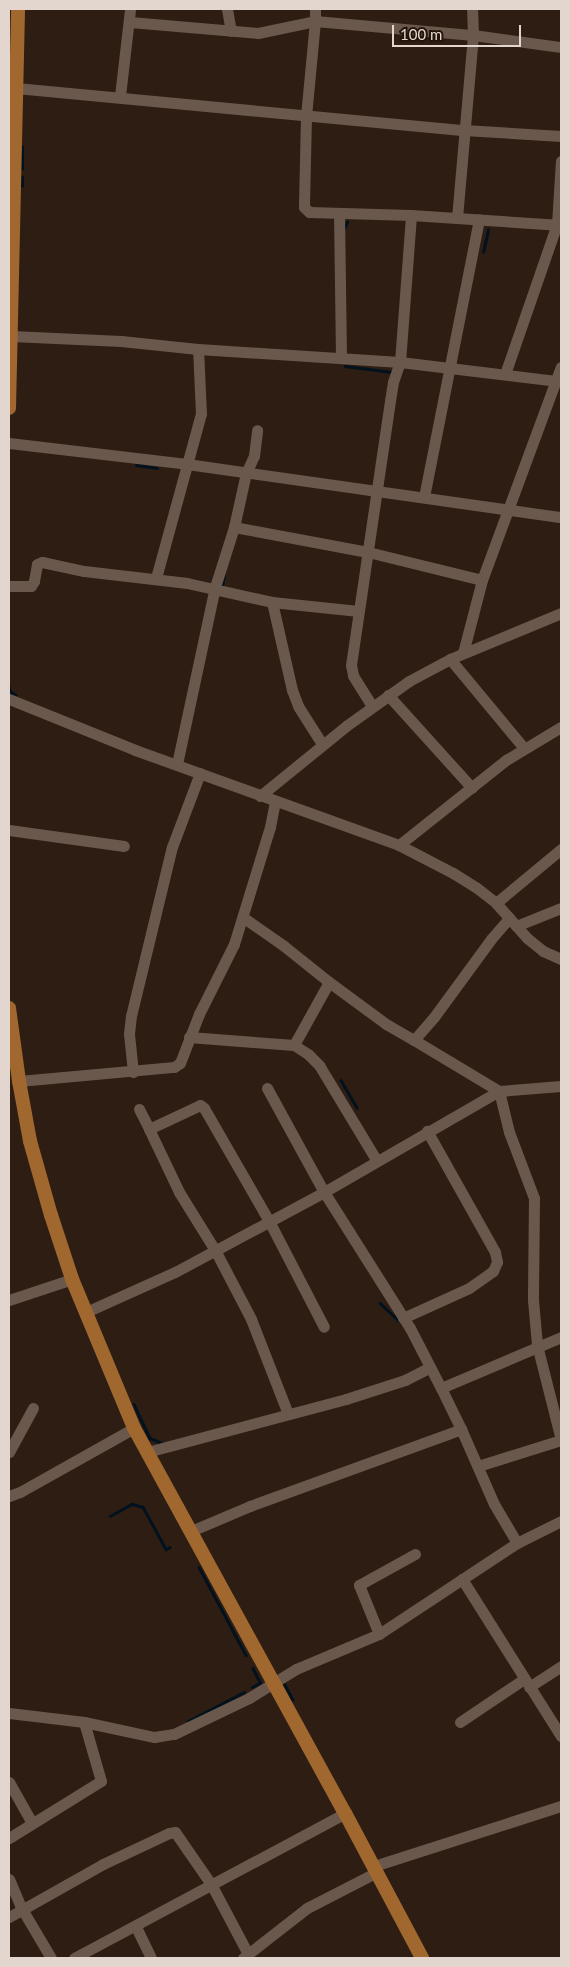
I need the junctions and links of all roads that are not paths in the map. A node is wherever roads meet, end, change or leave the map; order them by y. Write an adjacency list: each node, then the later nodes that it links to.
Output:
1 (18, 9): 11 (main road)
2 (130, 9): 7 (street)
3 (227, 9): 8 (street)
4 (314, 9): 6 (street)
5 (472, 9): 9 (street)
6 (315, 21): 8 (street); 9 (street); 13 (street)
7 (130, 22): 8 (street); 12 (street)
8 (231, 31)
9 (473, 35): 10 (street); 14 (street)
10 (561, 47)
11 (16, 88): 12 (street); 17 (main road)
12 (120, 96): 13 (street)
13 (306, 116): 14 (street); 18 (street)
14 (464, 130): 15 (street); 20 (street)
15 (561, 136)
16 (561, 161): 22 (street)
17 (12, 174): 23 (main road)
18 (338, 213): 19 (street); 26 (street)
19 (411, 216): 20 (street); 27 (street)
20 (457, 218): 21 (street)
21 (479, 219): 22 (street); 28 (street)
22 (559, 225): 30 (street)
23 (10, 310): 24 (main road)
24 (11, 336): 25 (street); 32 (main road)
25 (198, 350): 26 (street); 35 (street)
26 (341, 358): 27 (street)
27 (400, 362): 28 (street); 37 (street)
28 (448, 367): 30 (street); 38 (street)
29 (561, 367): 31 (street)
30 (505, 374): 31 (street)
31 (556, 381): 39 (street)
32 (9, 408)
33 (257, 430): 36 (street)
34 (9, 443): 35 (street)
35 (188, 464): 36 (street); 43 (street)
36 (246, 473): 37 (street); 41 (street)
37 (375, 491): 38 (street); 42 (street)
38 (424, 497): 39 (street)
39 (508, 508): 40 (street); 44 (street)
40 (561, 516)
41 (234, 527): 42 (street); 46 (street)
42 (368, 552): 44 (street); 48 (street)
43 (156, 578): 45 (street); 46 (street)
44 (482, 580): 50 (street)
45 (9, 586)
46 (215, 587): 47 (street); 58 (street)
47 (272, 602): 48 (street); 56 (street)
48 (359, 611): 54 (street)
49 (561, 613): 50 (street)
50 (463, 654): 51 (street)
51 (450, 659): 52 (street); 57 (street)
52 (388, 695): 54 (street); 60 (street)
53 (9, 699): 58 (street)
54 (372, 706): 56 (street)
55 (561, 727): 57 (street)
56 (322, 744): 61 (street)
57 (524, 748): 60 (street)
58 (177, 764): 59 (street)
59 (200, 773): 61 (street); 78 (street)
60 (472, 788): 65 (street)
61 (260, 796): 62 (street)
62 (275, 802): 65 (street); 69 (street)
63 (9, 830): 64 (street)
64 (124, 846)
65 (399, 846): 67 (street)
66 (561, 849): 67 (street)
67 (496, 903): 70 (street)
68 (561, 908): 70 (street)
69 (244, 918): 72 (street); 74 (street)
70 (513, 922): 71 (street); 75 (street)
71 (561, 960)
72 (329, 982): 75 (street); 76 (street)
73 (9, 1008): 77 (main road)
74 (189, 1037): 76 (street); 78 (street)
75 (414, 1040): 82 (street)
76 (294, 1046): 86 (street)
77 (12, 1063): 79 (main road)
78 (133, 1072): 79 (street)
79 (19, 1081): 90 (main road)
80 (561, 1086): 82 (street)
81 (267, 1088): 87 (street)
82 (499, 1091): 85 (street); 96 (street)
83 (139, 1109): 84 (street)
84 (149, 1128): 88 (street); 89 (street)
85 (428, 1131): 86 (street); 93 (street)
86 (377, 1161): 87 (street)
87 (324, 1192): 88 (street); 93 (street)
88 (269, 1221): 89 (street); 94 (street)
89 (215, 1250): 92 (street); 100 (street)
90 (72, 1278): 91 (street); 92 (main road)
91 (9, 1300)
92 (86, 1312): 101 (main road)
93 (403, 1318): 97 (street)
94 (324, 1327)
95 (561, 1337): 96 (street)
96 (537, 1345): 98 (street); 103 (street)
97 (429, 1368): 98 (street); 100 (street)
98 (441, 1388): 102 (street)
99 (33, 1408): 104 (street)
100 (288, 1414): 105 (street)
101 (134, 1428): 105 (main road); 107 (street)
102 (461, 1429): 106 (street); 109 (street)
103 (561, 1440): 106 (street)
104 (9, 1452)
105 (147, 1452): 109 (main road)
106 (478, 1466): 110 (street)
107 (9, 1496)
108 (561, 1521): 110 (street)
109 (191, 1531): 115 (main road)
110 (517, 1543): 112 (street)
111 (416, 1554): 113 (street)
112 (462, 1579): 113 (street); 116 (street)
113 (379, 1634): 115 (street)
114 (561, 1666): 116 (street)
115 (273, 1682): 118 (street); 123 (main road)
116 (527, 1683): 119 (street); 120 (street)
117 (9, 1713): 118 (street)
118 (84, 1722): 124 (street)
119 (460, 1722)
120 (561, 1736)
121 (9, 1782): 124 (street)
122 (561, 1806): 126 (street)
123 (345, 1813): 126 (main road); 128 (street)
124 (32, 1823): 125 (street)
125 (9, 1838)
126 (375, 1869): 132 (street); 136 (main road)
127 (9, 1879): 129 (street)
128 (211, 1884): 129 (street); 131 (street); 132 (street)
129 (22, 1909): 130 (street); 133 (street)
130 (9, 1917)
131 (136, 1927): 134 (street); 135 (street)
132 (246, 1956)
133 (50, 1958)
134 (74, 1958)
135 (151, 1958)
136 (422, 1958)

